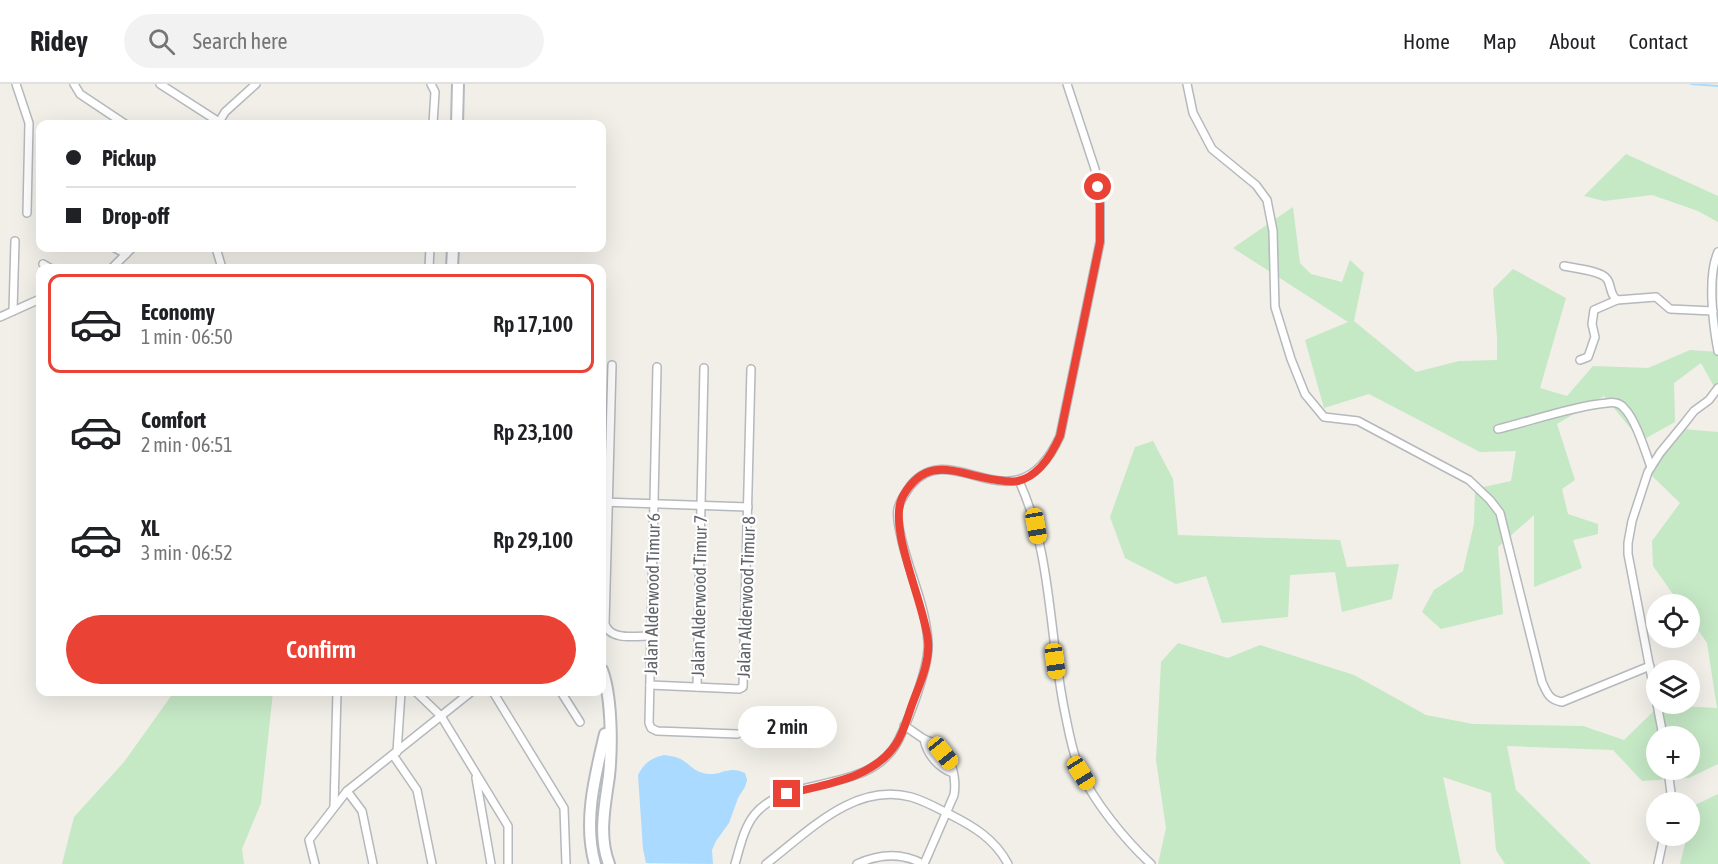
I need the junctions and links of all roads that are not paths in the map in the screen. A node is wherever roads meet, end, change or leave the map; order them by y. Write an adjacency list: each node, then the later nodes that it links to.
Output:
1 (16, 84): 14 (street)
2 (74, 84): 9 (street)
3 (160, 84): 10 (street)
4 (256, 84): 11 (street)
5 (458, 84): 13 (street)
6 (1067, 84): 35 (street)
7 (1187, 84): 44 (street)
8 (433, 85): 12 (street)
9 (119, 120)
10 (214, 120)
11 (220, 120)
12 (433, 120)
13 (457, 120)
14 (27, 213)
15 (15, 241): 23 (street)
16 (122, 252): 18 (street)
17 (1718, 252): 24 (street)
18 (126, 254): 19 (street)
19 (116, 264)
20 (1564, 266): 21 (street)
21 (1617, 300): 24 (street); 27 (street)
22 (36, 301): 23 (street)
23 (13, 311): 25 (street)
24 (1713, 311): 26 (street)
25 (0, 317)
26 (1718, 351)
27 (1580, 360)
28 (612, 365): 36 (street)
29 (657, 367): 38 (street, Jalan Alderwood Timur 6)
30 (704, 369): 39 (street, Jalan Alderwood Timur 7)
31 (751, 369): 40 (street, Jalan Alderwood Timur 8)
32 (1718, 388): 34 (street)
33 (1498, 429): 34 (street)
34 (1651, 467): 43 (street)
35 (1018, 481): 57 (street); 78 (street)
36 (606, 482)
37 (606, 502): 38 (street)
38 (654, 503): 39 (street); 42 (street, Jalan Alderwood Timur 6)
39 (701, 505): 40 (street); 47 (street, Jalan Alderwood Timur 7)
40 (748, 507): 47 (street, Jalan Alderwood Timur 8)
41 (606, 628): 42 (street)
42 (651, 636): 45 (street, Jalan Alderwood Timur 6)
43 (1649, 660)
44 (1646, 668)
45 (650, 685): 47 (street); 58 (street, Jalan Alderwood Timur 6)
46 (606, 686): 55 (street)
47 (697, 687)
48 (337, 696): 62 (street)
49 (401, 696): 59 (street)
50 (420, 696): 54 (street)
51 (466, 696): 54 (street)
52 (495, 696): 70 (street)
53 (564, 696): 56 (street)
54 (441, 716): 59 (street); 60 (street)
55 (609, 718): 71 (street); 72 (street)
56 (580, 722)
57 (904, 726): 63 (street); 73 (street)
58 (737, 734)
59 (395, 753): 61 (street); 67 (street)
60 (475, 772): 68 (street); 69 (street)
61 (347, 791): 62 (street); 66 (street)
62 (334, 807): 65 (street)
63 (946, 812): 74 (street); 76 (street); 77 (street)
64 (1662, 846): 79 (street)
65 (315, 864)
66 (373, 864)
67 (432, 864)
68 (491, 864)
69 (508, 864)
70 (566, 864)
71 (595, 864)
72 (609, 864)
73 (735, 864)
74 (766, 864)
75 (858, 864): 76 (street)
76 (923, 864)
77 (1008, 864)
78 (1151, 864)
79 (1658, 864)

